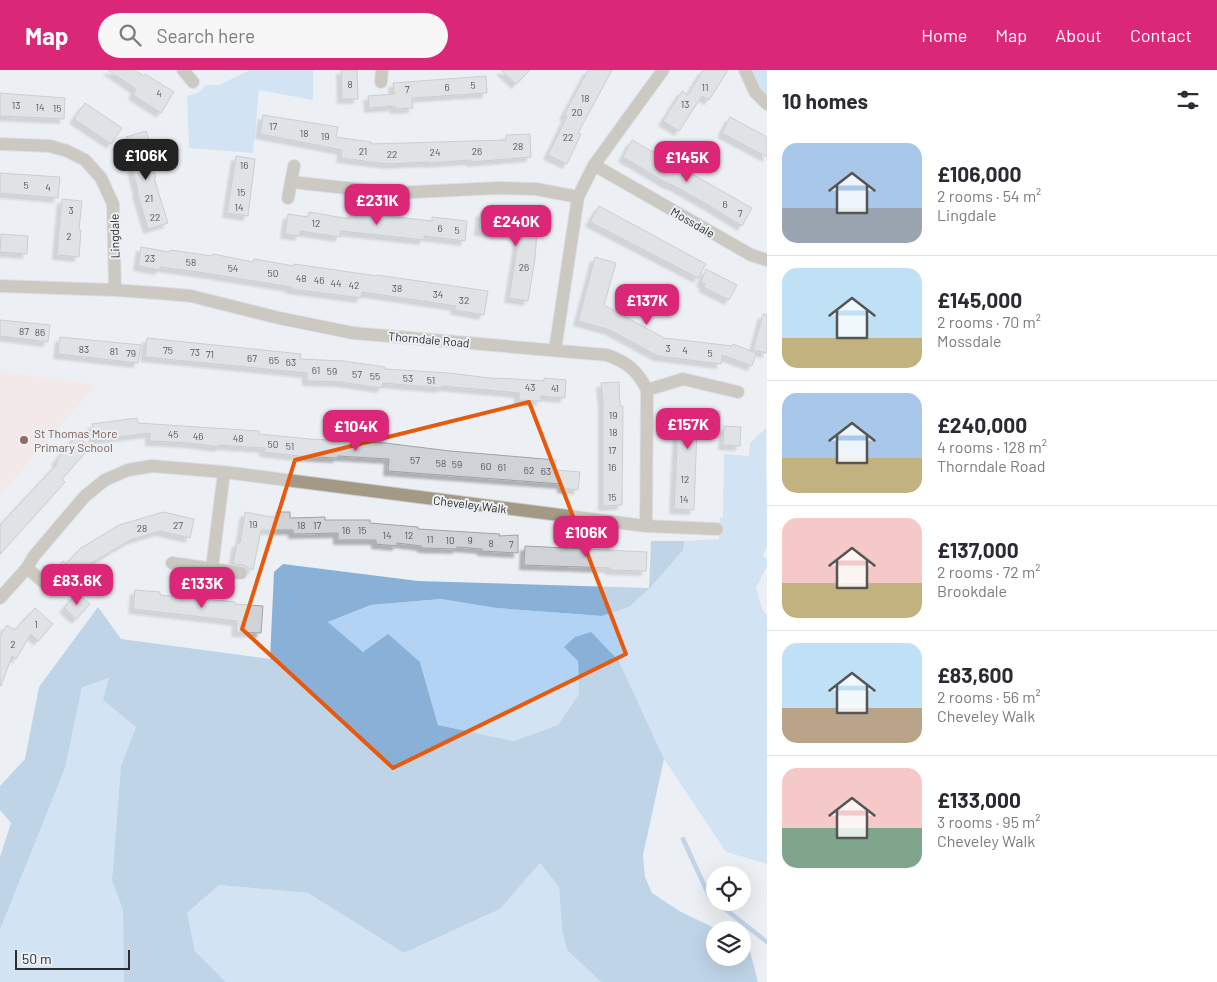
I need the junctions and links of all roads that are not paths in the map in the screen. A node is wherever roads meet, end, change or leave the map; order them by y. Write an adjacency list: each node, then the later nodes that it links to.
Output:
1 (183, 70): 4 (street)
2 (663, 70): 7 (street)
3 (745, 70): 5 (street)
4 (193, 82)
5 (767, 104)
6 (0, 144): 14 (street, Lingdale)
7 (594, 165): 10 (street); 12 (street, Mossdale)
8 (294, 166): 9 (street)
9 (291, 182): 10 (street); 11 (street)
10 (578, 197): 15 (street)
11 (288, 198)
12 (767, 260)
13 (0, 286): 14 (street, Thorndale Road)
14 (115, 290): 15 (street, Thorndale Road)
15 (554, 350): 16 (street, Thorndale Road)
16 (648, 390): 17 (street); 19 (street)
17 (738, 391)
18 (224, 472): 19 (street, Cheveley Walk); 22 (street, Cheveley Walk); 23 (street)
19 (646, 526): 20 (street, Cheveley Walk)
20 (717, 528)
21 (172, 563): 23 (street)
22 (27, 568): 25 (street); 26 (street, Cheveley Walk)
23 (212, 568): 24 (street)
24 (241, 573)
25 (48, 586)
26 (0, 598)

